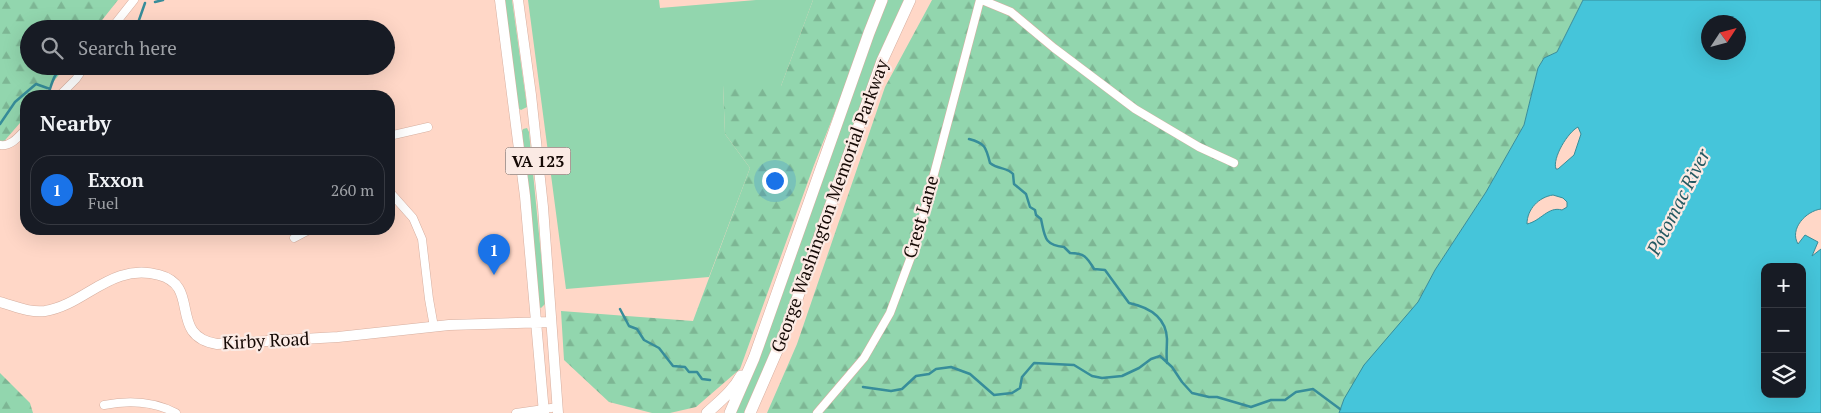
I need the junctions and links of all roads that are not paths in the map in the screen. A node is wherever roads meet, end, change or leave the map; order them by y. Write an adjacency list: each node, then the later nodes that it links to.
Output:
1 (134, 0): 7 (street)
2 (500, 0): 11 (main road, VA 123)
3 (518, 0): 10 (main road, VA 123)
4 (882, 0): 24 (highway, George Washington Memorial Parkway)
5 (910, 0): 32 (highway, George Washington Memorial Parkway)
6 (981, 0): 16 (street); 33 (street, Crest Lane)
7 (119, 20)
8 (79, 75): 9 (street)
9 (65, 90)
10 (534, 119): 11 (main road); 21 (main road, VA 123)
11 (517, 121): 22 (main road, VA 123)
12 (428, 127): 14 (street)
13 (20, 135): 15 (street)
14 (395, 135)
15 (0, 145)
16 (1234, 163)
17 (395, 201): 23 (street)
18 (300, 235): 19 (street)
19 (294, 238)
20 (0, 302): 23 (main road, Kirby Road)
21 (552, 322): 22 (main road, Kirby Road); 26 (main road, VA 123)
22 (536, 323): 23 (main road, Kirby Road); 27 (main road, VA 123)
23 (434, 327)
24 (759, 344): 30 (highway); 31 (highway, George Washington Memorial Parkway)
25 (104, 405): 28 (street)
26 (558, 410): 27 (street)
27 (544, 412): 29 (street)
28 (176, 413)
29 (516, 413)
30 (707, 413)
31 (730, 413)
32 (750, 413)
33 (817, 413)

